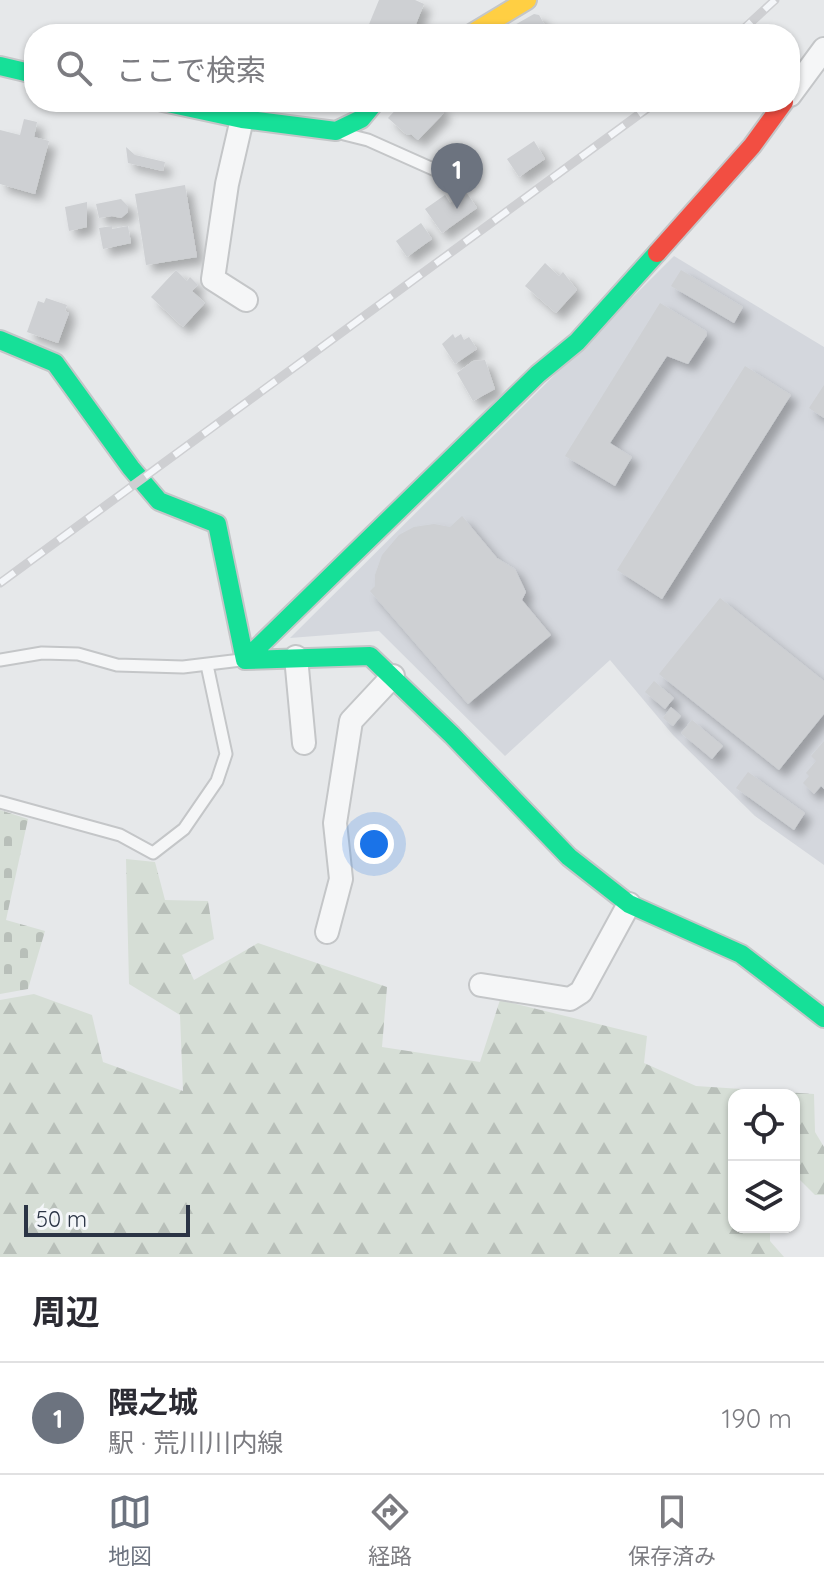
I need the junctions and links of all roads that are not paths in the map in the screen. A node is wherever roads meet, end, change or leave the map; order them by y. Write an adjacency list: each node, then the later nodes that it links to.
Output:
1 (527, 0): 2 (street)
2 (487, 24)
3 (824, 49): 6 (street)
4 (0, 66): 5 (street)
5 (24, 72)
6 (800, 81)
7 (209, 112): 10 (street)
8 (367, 112): 11 (street)
9 (777, 112): 17 (street)
10 (242, 119): 11 (street); 13 (street)
11 (336, 131): 12 (lane)
12 (442, 173)
13 (246, 300)
14 (0, 340): 17 (street)
15 (296, 657): 17 (street); 19 (street); 20 (street)
16 (0, 660): 18 (lane)
17 (245, 660): 18 (lane)
18 (207, 665): 21 (lane)
19 (393, 676): 22 (street); 23 (street)
20 (304, 743)
21 (0, 802)
22 (629, 904): 24 (street); 25 (street)
23 (327, 932)
24 (481, 985)
25 (824, 1018)

